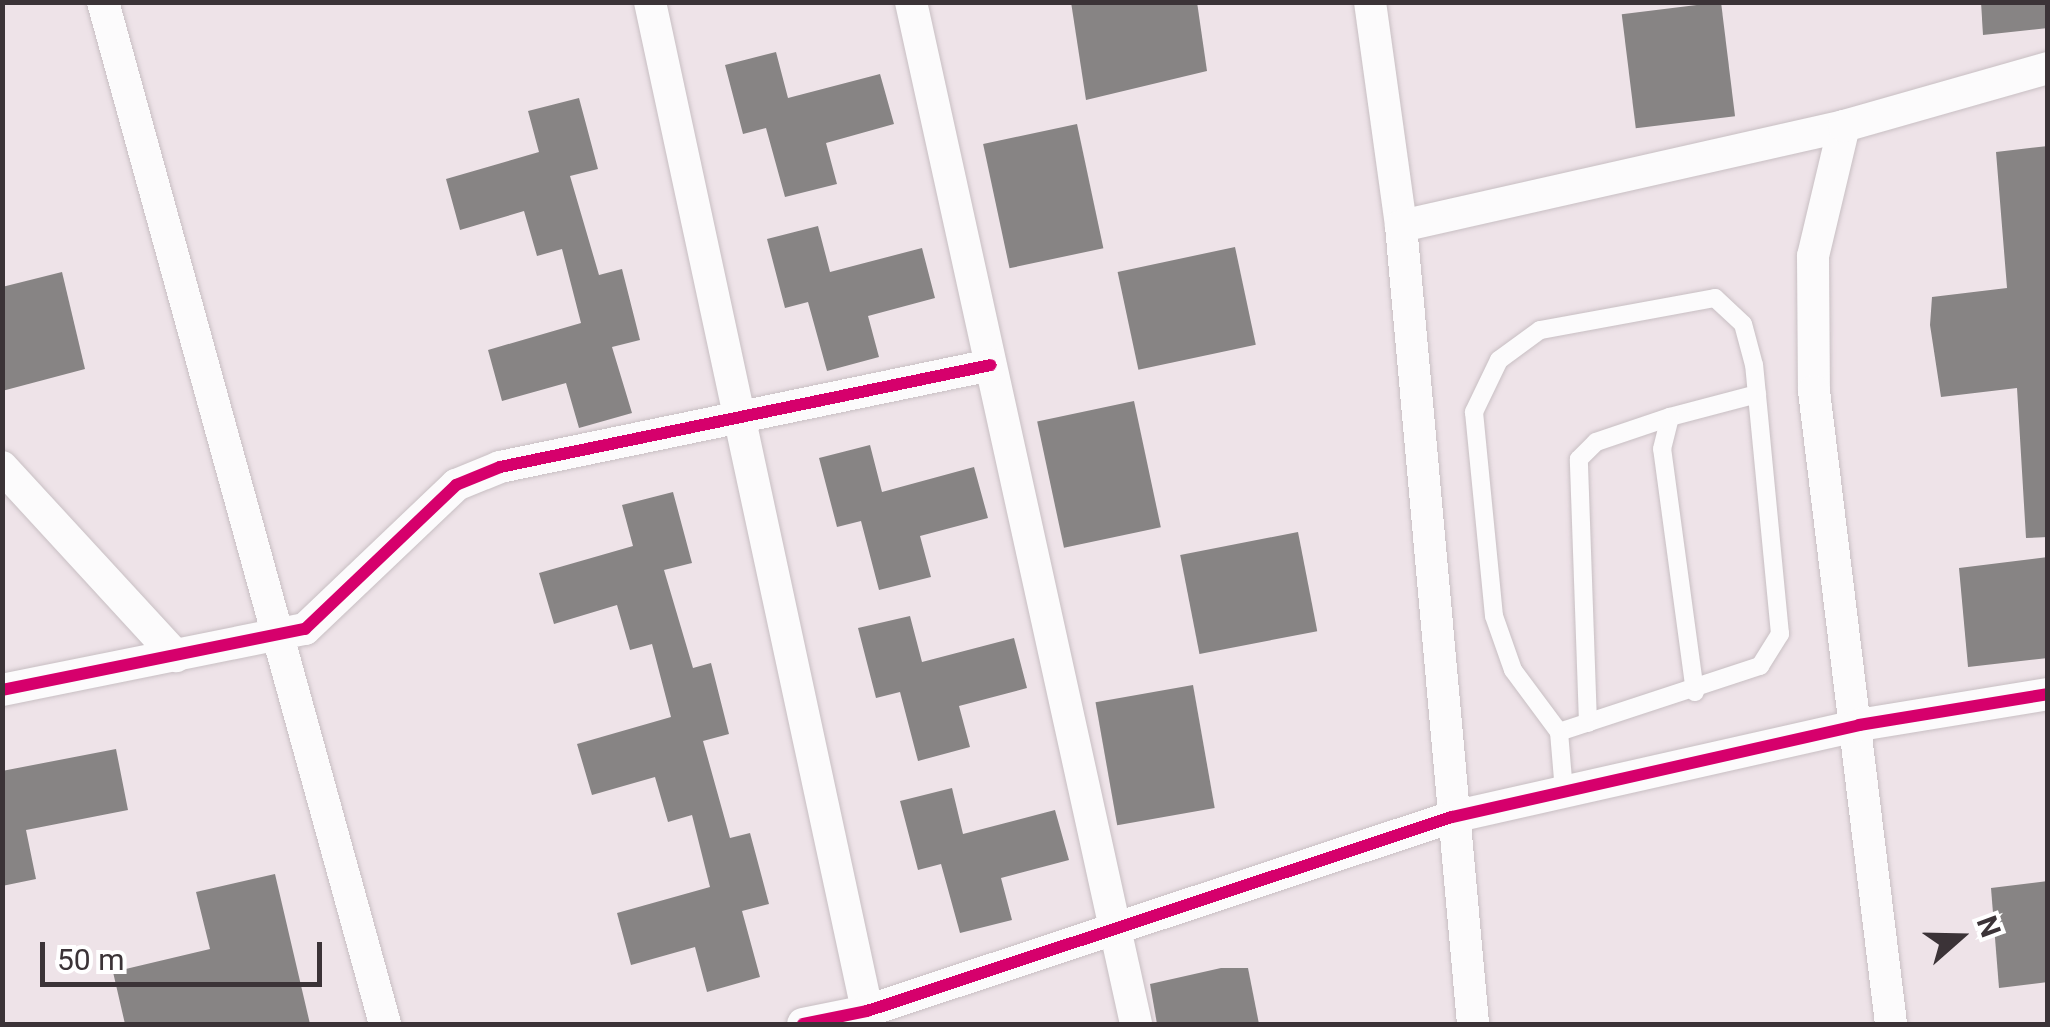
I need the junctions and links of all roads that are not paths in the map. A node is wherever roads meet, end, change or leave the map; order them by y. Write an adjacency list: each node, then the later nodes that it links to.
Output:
1 (103, 2): 13 (street)
2 (650, 2): 11 (street)
3 (911, 2): 8 (street)
4 (1370, 2): 7 (street)
5 (2048, 68): 6 (street)
6 (1844, 126): 7 (street); 19 (street)
7 (1401, 226): 22 (street)
8 (991, 365): 11 (street); 23 (street)
9 (1758, 394): 10 (lane); 16 (lane); 20 (lane)
10 (1670, 417): 16 (lane); 18 (lane)
11 (746, 421): 13 (street); 24 (street)
12 (2, 467): 14 (street)
13 (274, 640): 14 (street); 25 (street)
14 (176, 656): 15 (street)
15 (2, 690)
16 (1695, 692): 18 (lane)
17 (2048, 694): 19 (street)
18 (1588, 723): 20 (lane)
19 (1859, 725): 21 (street); 29 (street)
20 (1559, 732): 21 (lane)
21 (1564, 792): 22 (street)
22 (1452, 817): 23 (street); 28 (street)
23 (1114, 928): 24 (street); 27 (street)
24 (868, 1018): 26 (street)
25 (385, 1024)
26 (802, 1024)
27 (1136, 1024)
28 (1474, 1024)
29 (1891, 1024)

